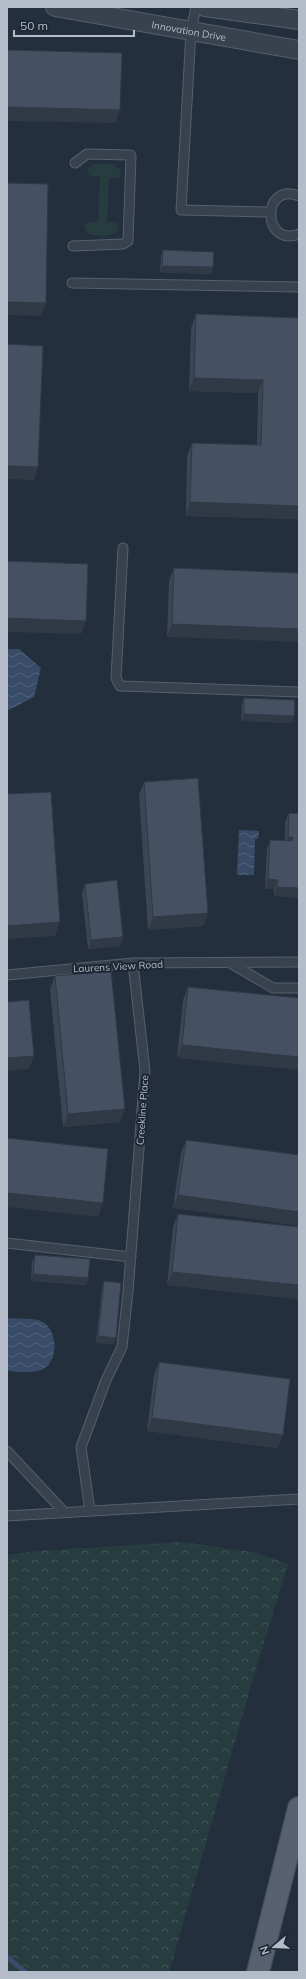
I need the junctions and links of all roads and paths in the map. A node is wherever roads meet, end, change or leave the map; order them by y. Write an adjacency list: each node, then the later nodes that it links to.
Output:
1 (55, 7): 5 (street, Innovation Drive)
2 (196, 7): 5 (lane)
3 (205, 7): 4 (street)
4 (299, 20)
5 (192, 31): 6 (street, Innovation Drive); 9 (lane)
6 (299, 50)
7 (75, 163): 11 (lane)
8 (299, 196): 9 (lane)
9 (270, 212): 10 (lane)
10 (299, 234)
11 (73, 246)
12 (72, 283): 13 (lane)
13 (299, 286)
14 (123, 548): 15 (lane)
15 (299, 692)
16 (299, 962): 18 (lane, Laurens View Road)
17 (133, 963): 18 (lane, Laurens View Road); 19 (lane, Laurens View Road); 22 (lane, Creekline Place)
18 (230, 963): 20 (lane)
19 (7, 975)
20 (299, 988)
21 (7, 1243): 22 (lane)
22 (131, 1257): 25 (lane, Creekline Place)
23 (7, 1451): 26 (lane)
24 (299, 1499): 25 (lane)
25 (90, 1511): 26 (lane)
26 (64, 1512): 27 (lane)
27 (7, 1516)
28 (299, 1808): 29 (main road)
29 (258, 1972)

